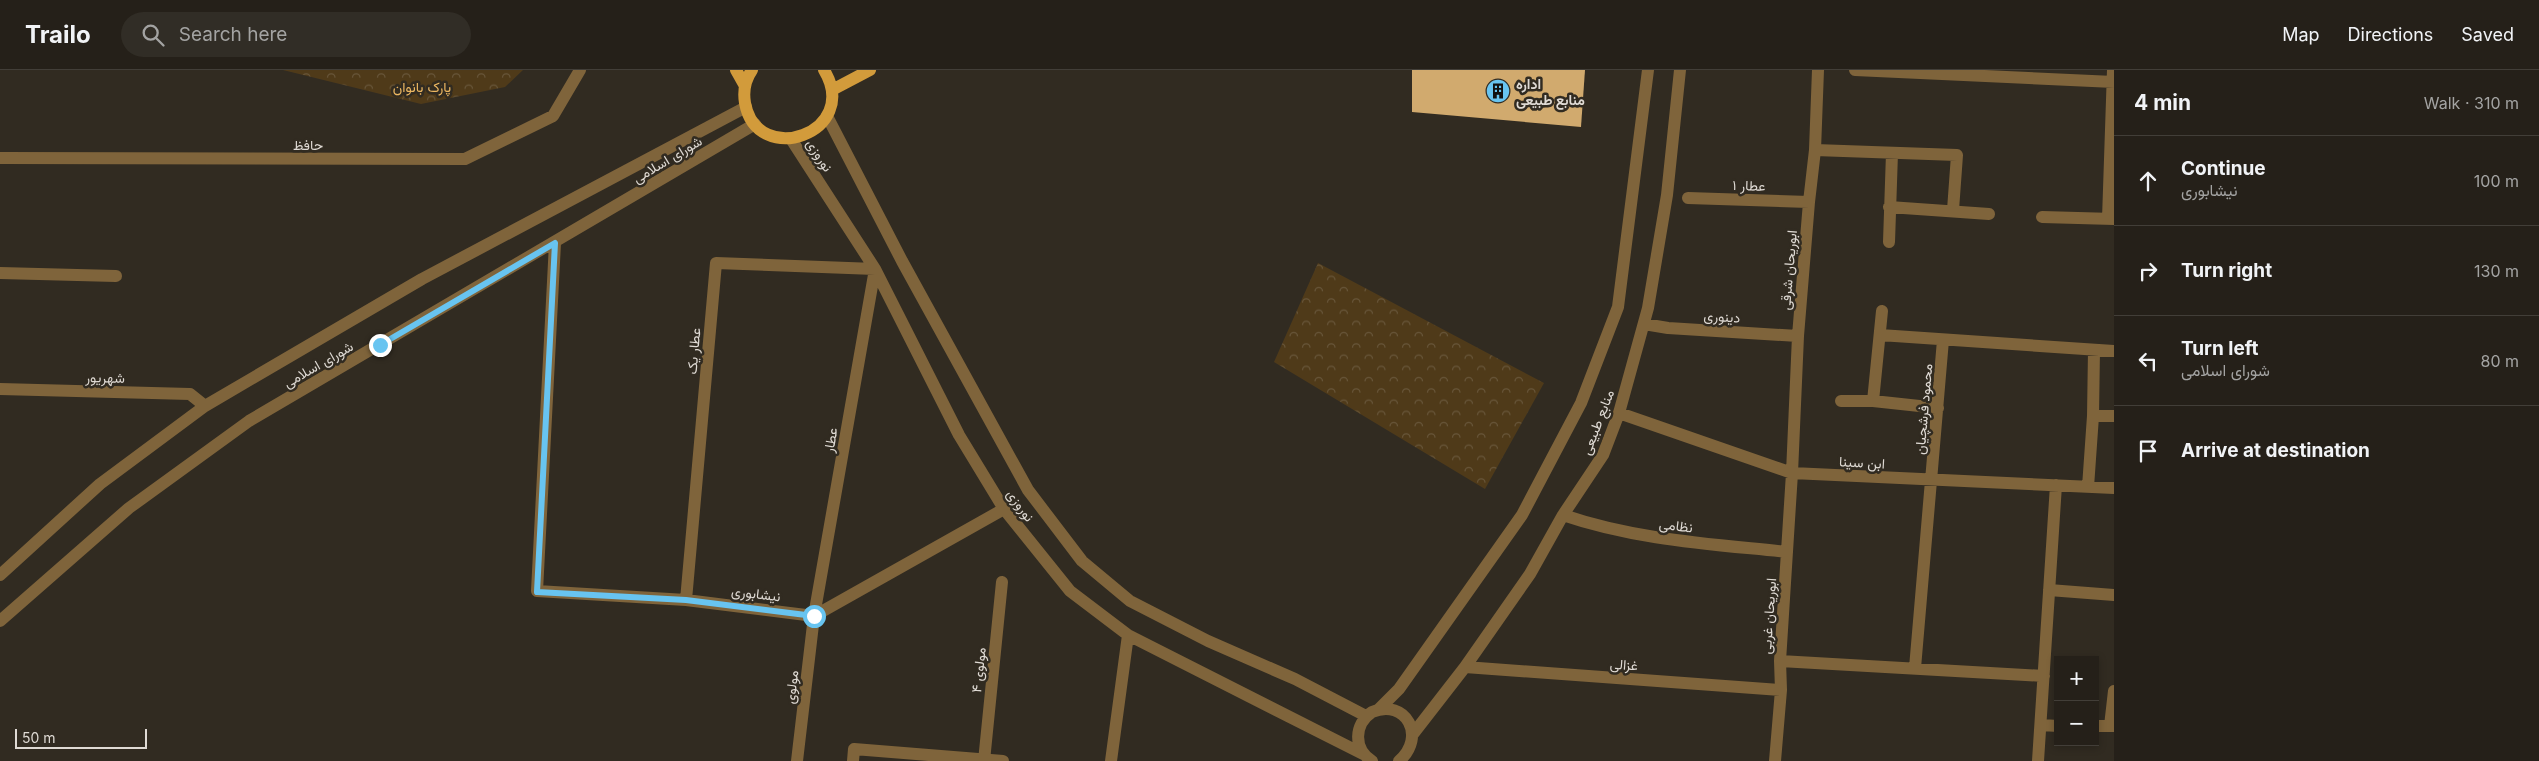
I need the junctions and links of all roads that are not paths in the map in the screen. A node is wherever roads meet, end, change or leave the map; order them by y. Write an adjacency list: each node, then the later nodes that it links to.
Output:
1 (580, 70): 20 (street, حافظ)
2 (736, 70): 12 (main road)
3 (752, 70): 12 (main road)
4 (824, 70): 13 (main road)
5 (870, 70): 13 (main road)
6 (1648, 70): 71 (street, منابع طبیعی)
7 (1680, 70): 35 (street, منابع طبیعی)
8 (1818, 70): 18 (street, ابوریحان شرقی)
9 (1855, 70): 10 (street)
10 (1991, 73): 11 (street)
11 (2113, 78): 21 (street)
12 (745, 86): 14 (main road)
13 (832, 90): 15 (main road)
14 (746, 108): 16 (main road); 44 (street, شورای اسلامی)
15 (827, 116): 17 (main road); 72 (street, نوروزی)
16 (755, 124): 17 (main road); 30 (street, شورای اسلامی)
17 (791, 139): 31 (street, نوروزی)
18 (1815, 150): 19 (street); 23 (street, ابوریحان شرقی)
19 (1892, 153): 24 (street); 25 (street)
20 (0, 158)
21 (2112, 178): 28 (street)
22 (1688, 198): 23 (street, عطار ۱)
23 (1809, 202): 37 (street, ابوریحان شرقی)
24 (1890, 206): 25 (street); 29 (street)
25 (1953, 210): 26 (street)
26 (1989, 214)
27 (2042, 217): 28 (street)
28 (2111, 219)
29 (1889, 242)
30 (555, 243): 61 (street, نیشابوری); 63 (street, شورای اسلامی)
31 (875, 269): 54 (street, نوروزی); 61 (street, عطار یک); 62 (street, عطار)
32 (0, 273): 33 (street)
33 (116, 276)
34 (1882, 311): 36 (street)
35 (1644, 324): 37 (street, دینوری); 46 (street, منابع طبیعی)
36 (1880, 335): 38 (street); 43 (street)
37 (1798, 336): 49 (street, ابوریحان شرقی)
38 (1943, 340): 39 (street); 45 (street, محمود فرشچیان)
39 (2094, 350): 40 (street); 47 (street)
40 (2114, 351)
41 (0, 389): 44 (street, شهریور)
42 (1841, 401): 43 (street)
43 (1873, 402): 45 (street)
44 (205, 406): 57 (street, شورای اسلامی)
45 (1938, 408): 50 (street, محمود فرشچیان)
46 (1619, 414): 49 (street, ابن سینا); 55 (street, منابع طبیعی)
47 (2093, 416): 48 (street); 52 (street)
48 (2114, 416)
49 (1792, 473): 50 (street, ابن سینا); 56 (street, ابوریحان غربی)
50 (1932, 480): 51 (street, ابن سینا); 67 (street, محمود فرشچیان)
51 (2056, 485): 52 (street, ابن سینا); 59 (street)
52 (2088, 487): 53 (street, ابن سینا)
53 (2114, 488)
54 (1004, 509): 62 (street); 64 (street, نوروزی)
55 (1564, 515): 56 (street, نظامی); 66 (street, منابع طبیعی)
56 (1787, 552): 65 (street, ابوریحان غربی)
57 (0, 575)
58 (1002, 582): 80 (street, مولوی ۴)
59 (2049, 590): 60 (street); 68 (street)
60 (2114, 595)
61 (686, 600): 62 (street, نیشابوری)
62 (814, 616): 81 (street, مولوی)
63 (0, 621)
64 (1128, 635): 79 (street, نوروزی); 83 (street)
65 (1780, 661): 67 (street); 69 (street, ابوریحان غربی)
66 (1464, 667): 69 (street, غزالی); 77 (street, منابع طبیعی)
67 (1915, 668): 68 (street)
68 (2044, 676): 73 (street)
69 (1781, 690): 85 (street, ابوریحان غربی)
70 (2114, 691): 76 (street)
71 (1379, 709): 72 (street, منابع طبیعی); 77 (street)
72 (1366, 716): 79 (street)
73 (2040, 725): 74 (street); 86 (street)
74 (2054, 726)
75 (2099, 726): 76 (street)
76 (2112, 726)
77 (1413, 734): 84 (street, منابع طبیعی)
78 (853, 755): 80 (street)
79 (1368, 757)
80 (984, 760): 82 (street)
81 (797, 761)
82 (1003, 761)
83 (1111, 761)
84 (1399, 761)
85 (1775, 761)
86 (2038, 761)

